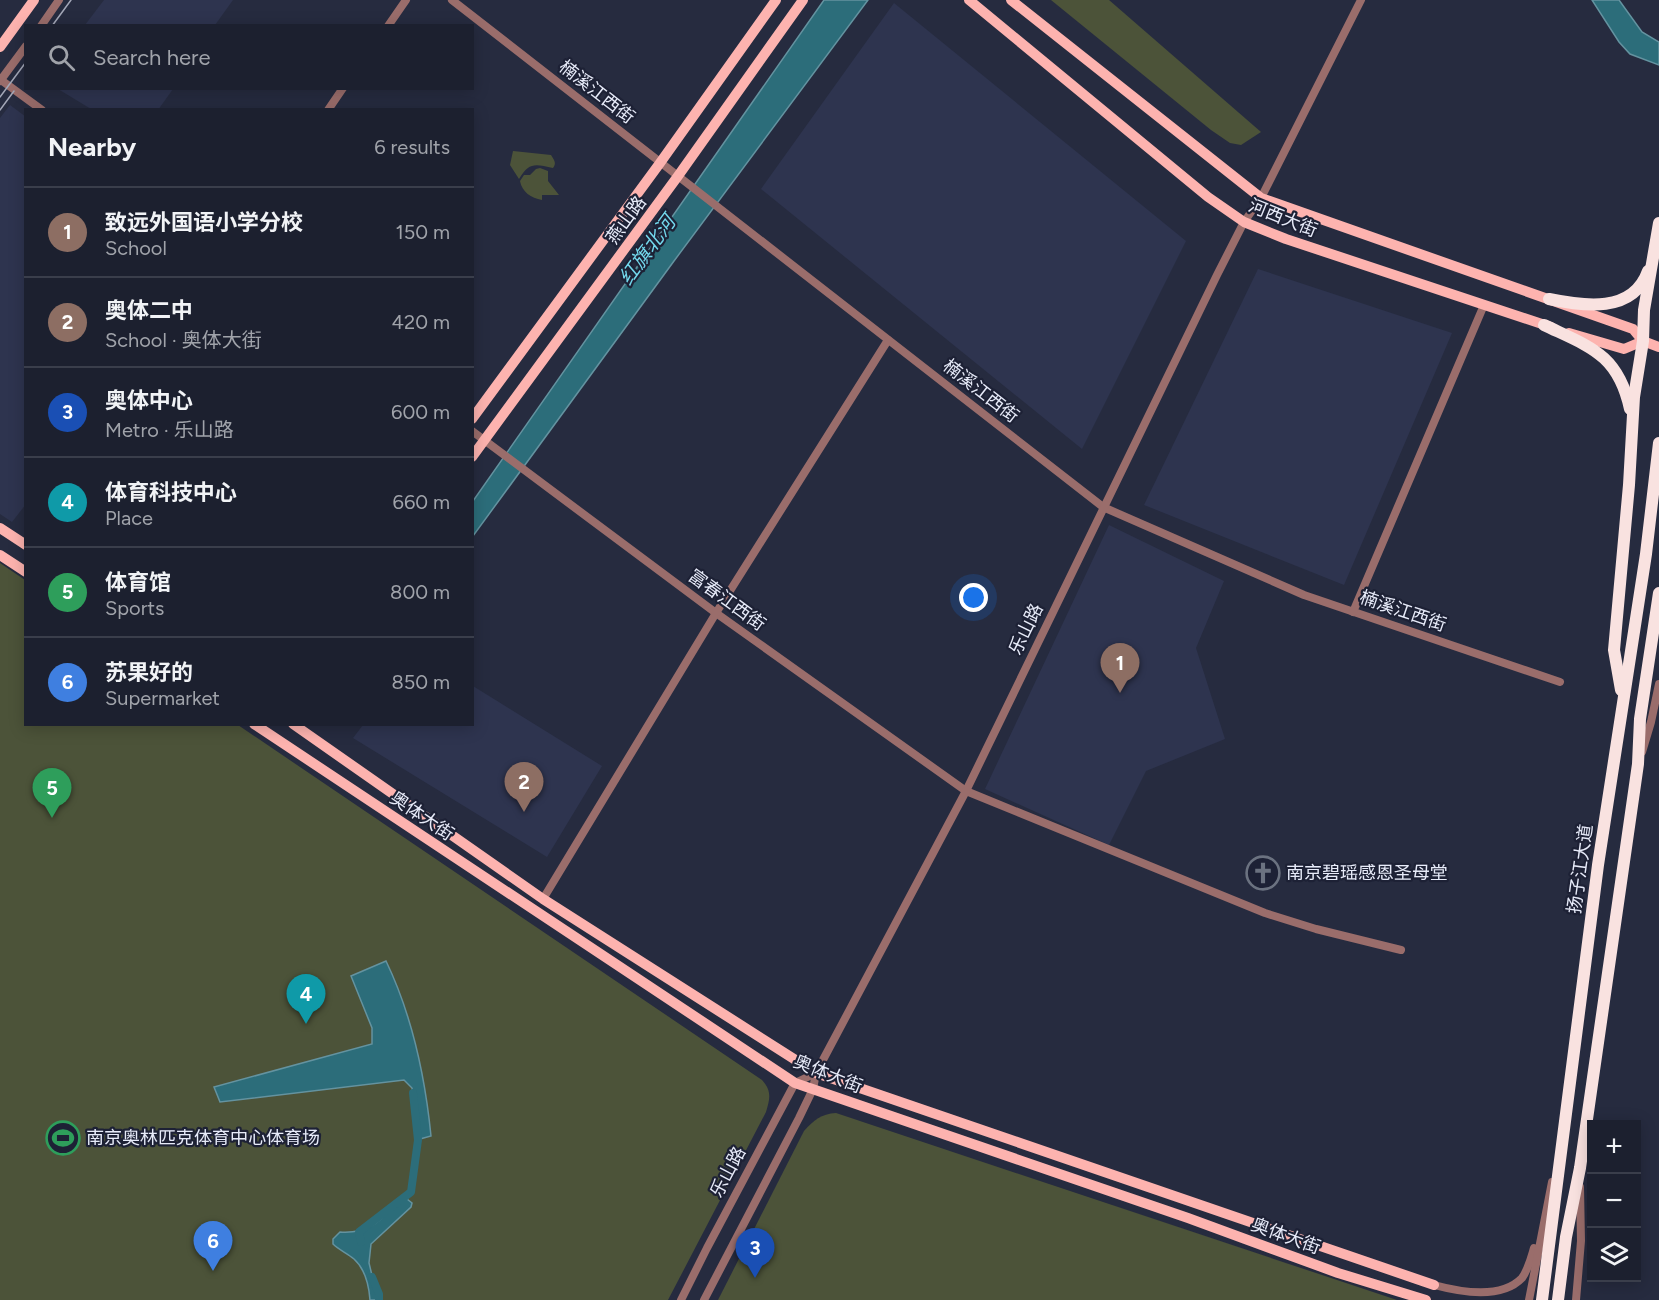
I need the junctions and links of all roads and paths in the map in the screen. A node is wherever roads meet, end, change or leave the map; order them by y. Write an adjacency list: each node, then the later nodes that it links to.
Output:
1 (34, 0): 12 (main road)
2 (59, 0): 10 (street)
3 (406, 0): 11 (street)
4 (452, 0): 18 (street, 楠溪江西街)
5 (776, 0): 18 (main road, 燕山路)
6 (803, 0): 19 (main road, 燕山路)
7 (969, 0): 21 (main road, 河西大街)
8 (1011, 0): 20 (main road, 河西大街)
9 (1361, 0): 20 (street, 乐山路)
10 (41, 24)
11 (389, 24)
12 (0, 47)
13 (24, 49): 14 (street)
14 (0, 80): 16 (street)
15 (342, 90): 17 (street)
16 (39, 108)
17 (329, 108)
18 (660, 162): 19 (street, 楠溪江西街); 30 (main road, 燕山路)
19 (678, 176): 27 (street, 楠溪江西街); 33 (main road, 燕山路)
20 (1261, 198): 21 (street, 乐山路); 24 (main road, 河西大街)
21 (1244, 222): 25 (main road, 河西大街); 36 (street, 乐山路)
22 (1659, 223): 23 (highway)
23 (1654, 249): 24 (highway); 28 (highway)
24 (1549, 299): 28 (main road, 河西大街)
25 (1484, 305): 26 (main road, 河西大街); 42 (street)
26 (1544, 325): 28 (main road, 河西大街); 31 (highway)
27 (888, 340): 36 (street, 楠溪江西街); 43 (street)
28 (1643, 341): 29 (main road, 河西大街); 31 (highway)
29 (1659, 347)
30 (474, 416)
31 (1632, 428): 46 (highway)
32 (474, 432): 33 (street, 富春江西街)
33 (485, 440): 35 (main road, 燕山路); 43 (street, 富春江西街)
34 (1659, 443): 46 (highway, 扬子江大道)
35 (474, 454)
36 (1103, 507): 42 (street, 楠溪江西街); 50 (street, 乐山路)
37 (0, 528): 38 (main road)
38 (24, 544)
39 (0, 555): 40 (main road)
40 (24, 571)
41 (1659, 593): 49 (highway)
42 (1353, 612): 44 (street, 楠溪江西街)
43 (716, 613): 50 (street, 富春江西街); 51 (street)
44 (1560, 682)
45 (1659, 684): 49 (street)
46 (1622, 699): 54 (highway, 扬子江大道)
47 (260, 726): 55 (main road, 奥体大街)
48 (296, 726): 51 (main road, 奥体大街)
49 (1638, 764): 57 (highway)
50 (966, 791): 52 (street, 富春江西街); 53 (street, 乐山路)
51 (543, 899): 53 (main road, 奥体大街)
52 (1401, 950)
53 (816, 1072): 55 (street); 56 (street, 乐山路); 59 (main road, 奥体大街)
54 (1570, 1081): 58 (street); 66 (highway, 扬子江大道)
55 (795, 1083): 56 (main road, 奥体大街); 61 (street, 乐山路)
56 (813, 1089): 62 (street, 乐山路); 63 (main road, 奥体大街)
57 (1580, 1168): 67 (highway); 68 (street)
58 (1546, 1211): 60 (street); 65 (street)
59 (1434, 1285): 60 (street)
60 (1490, 1294): 64 (street)
61 (681, 1300)
62 (704, 1300)
63 (1426, 1300)
64 (1501, 1300)
65 (1529, 1300)
66 (1542, 1300)
67 (1558, 1300)
68 (1576, 1300)

